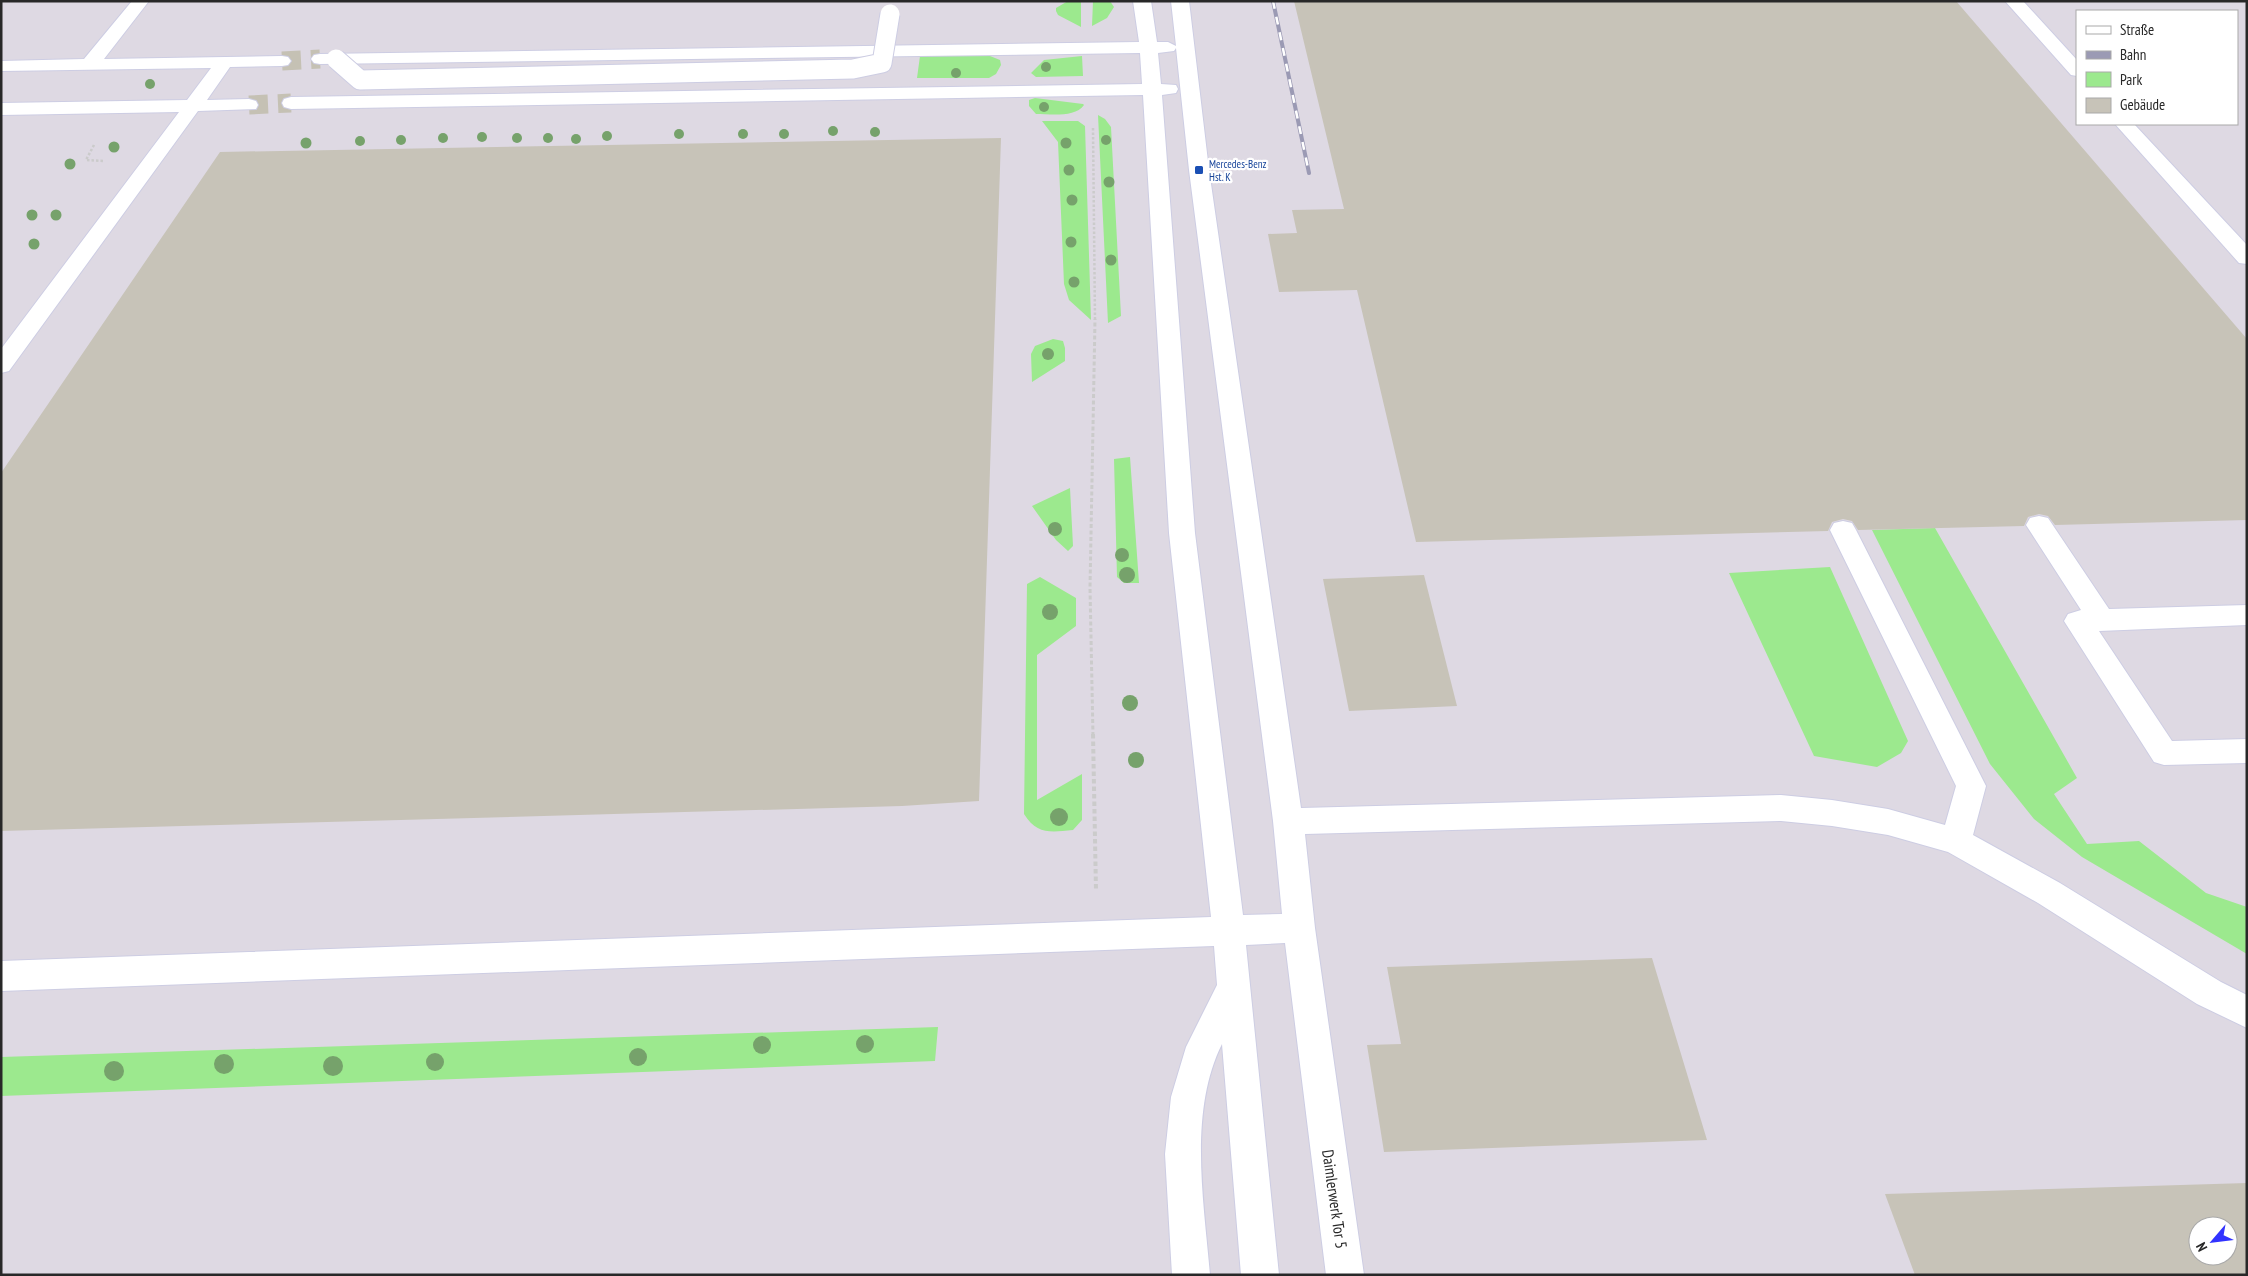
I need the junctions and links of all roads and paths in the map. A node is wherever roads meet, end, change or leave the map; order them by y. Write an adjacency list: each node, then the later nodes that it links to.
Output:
1 (141, 1): 10 (street)
2 (1142, 1): 7 (street)
3 (1180, 1): 6 (street, Daimlerwerk Tor 5)
4 (2013, 1): 12 (street)
5 (890, 14): 7 (street, bridge)
6 (1184, 46): 7 (street); 14 (street, Daimlerwerk Tor 5)
7 (1149, 48): 13 (street)
8 (282, 61): 9 (street)
9 (225, 62): 10 (street); 18 (street)
10 (89, 65): 11 (street)
11 (1, 66)
12 (2076, 70)
13 (1151, 89): 14 (street); 15 (street); 31 (street)
14 (1190, 89): 28 (street, Daimlerwerk Tor 5)
15 (1093, 90): 16 (street); 32 (path)
16 (291, 103)
17 (250, 105): 18 (street)
18 (193, 106): 19 (street); 22 (street)
19 (1, 109)
20 (2125, 125): 21 (street)
21 (2247, 258)
22 (1, 366)
23 (2039, 525): 26 (street)
24 (1842, 530): 29 (street)
25 (2247, 615): 26 (street)
26 (2101, 620): 27 (street)
27 (2247, 751)
28 (1288, 821): 29 (street); 30 (street, Daimlerwerk Tor 5)
29 (1956, 841): 35 (street)
30 (1299, 928): 31 (street); 38 (street, Daimlerwerk Tor 5)
31 (1229, 932): 32 (street); 34 (street)
32 (1097, 936): 33 (street)
33 (1, 976)
34 (1234, 986): 36 (street); 37 (street)
35 (2247, 1012)
36 (1190, 1275)
37 (1260, 1275)
38 (1345, 1275)

